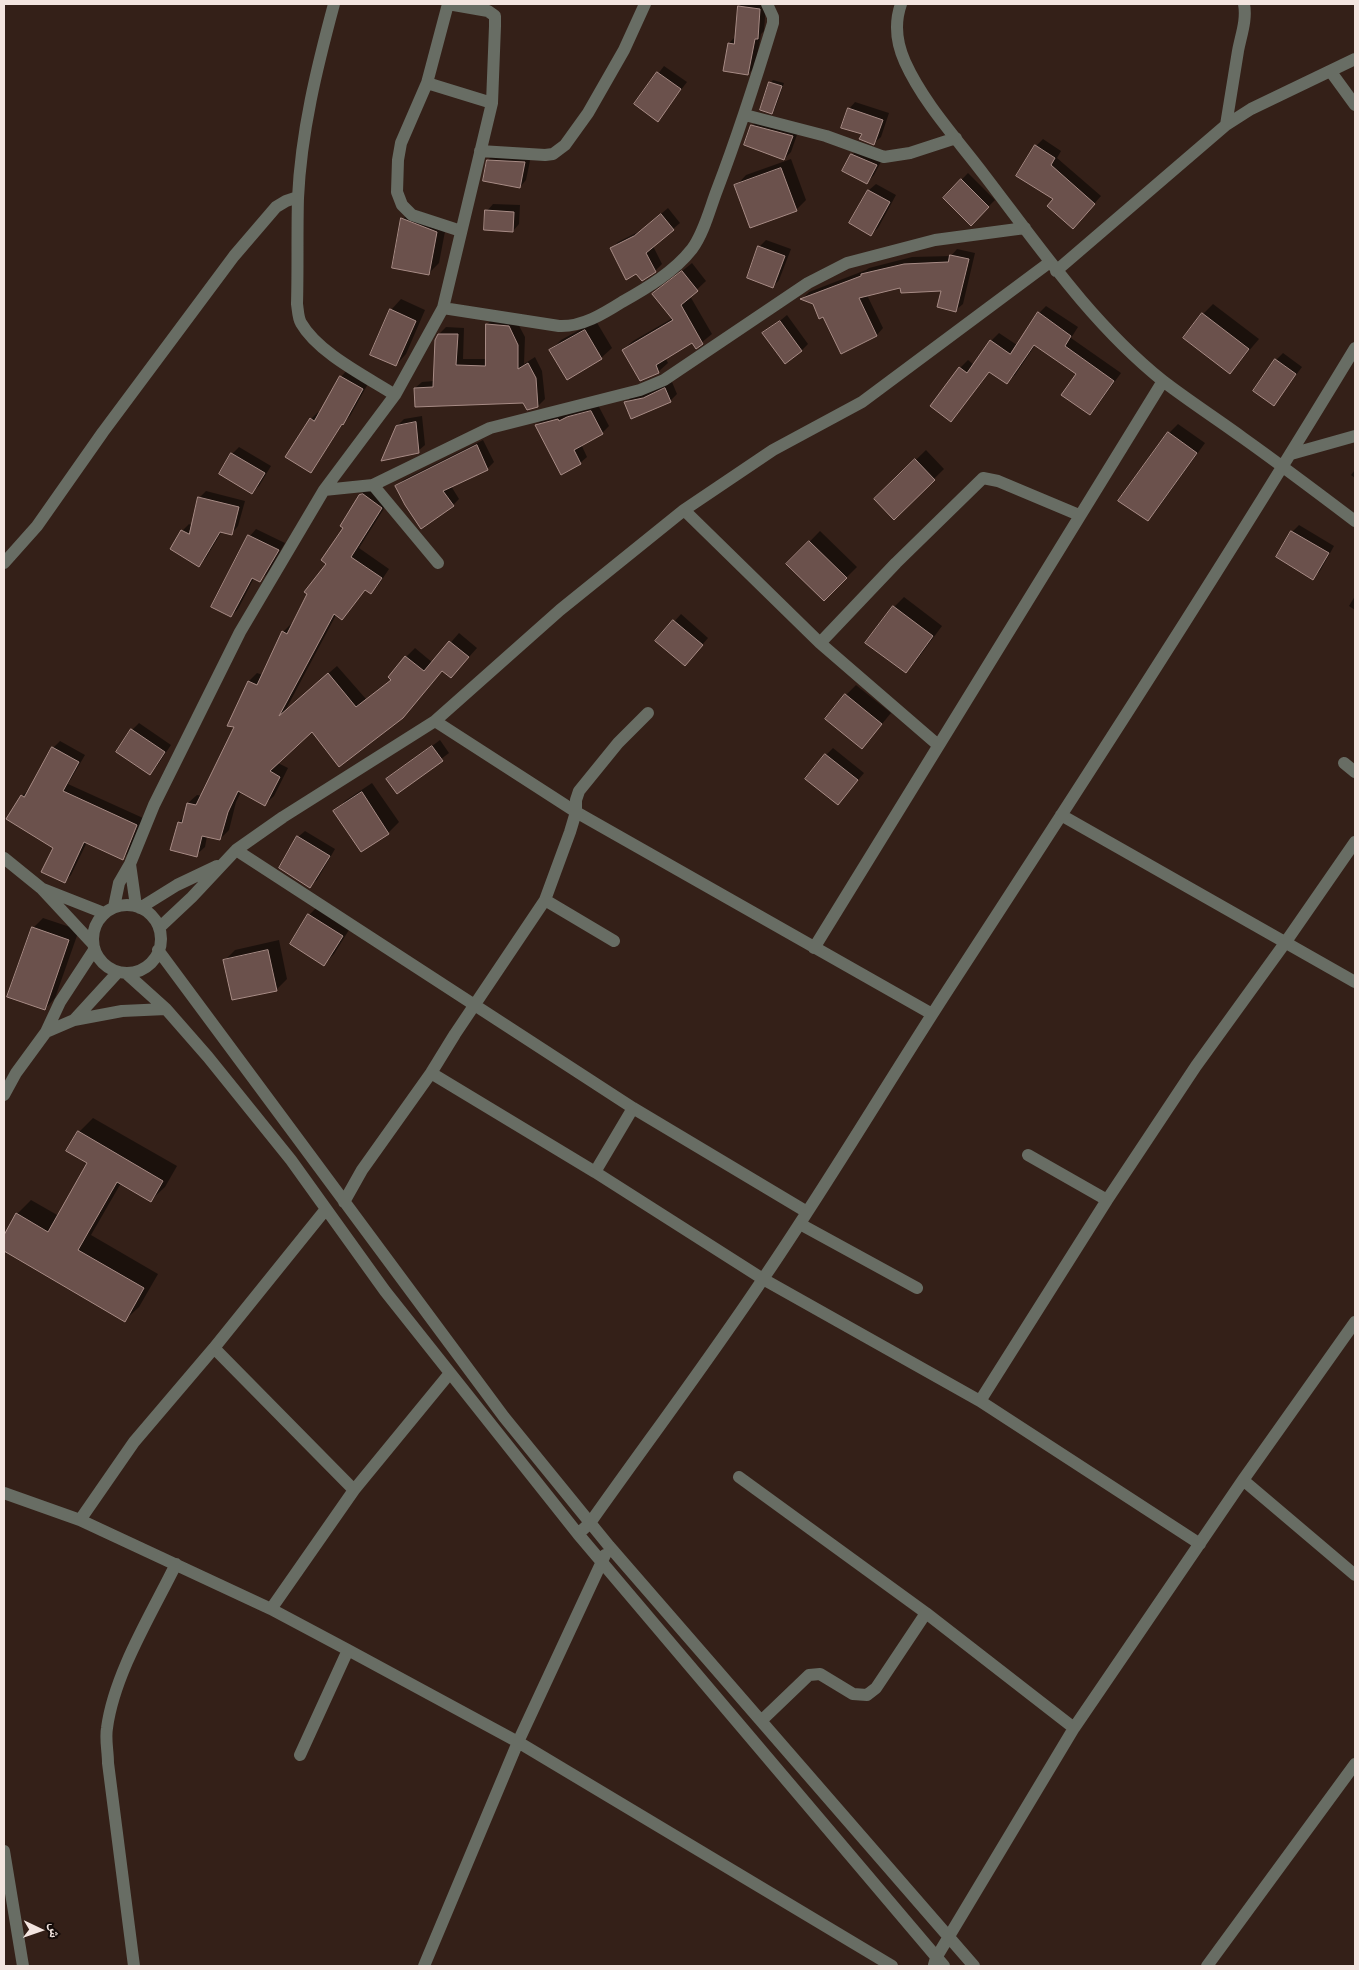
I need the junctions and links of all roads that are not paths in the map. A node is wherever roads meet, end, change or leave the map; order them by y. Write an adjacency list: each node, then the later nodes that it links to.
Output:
1 (334, 4): 16 (street)
2 (448, 4): 9 (street); 10 (street)
3 (645, 4): 15 (street)
4 (767, 4): 12 (street)
5 (901, 4): 14 (street)
6 (1244, 4): 13 (street)
7 (1355, 59): 8 (street)
8 (1331, 72): 11 (street); 13 (street)
9 (427, 83): 10 (street); 18 (street)
10 (492, 103): 15 (street)
11 (1355, 105)
12 (745, 115): 14 (street); 20 (street)
13 (1226, 125): 19 (street)
14 (956, 138): 17 (street)
15 (480, 151): 18 (street)
16 (298, 197): 23 (street); 33 (street)
17 (1025, 228): 19 (street); 27 (street)
18 (461, 231): 20 (street)
19 (1053, 267): 22 (street); 29 (street)
20 (443, 308): 23 (street)
21 (1355, 348): 25 (street)
22 (1163, 380): 26 (street); 30 (street)
23 (396, 395): 28 (street)
24 (1355, 436): 25 (street)
25 (1291, 454): 26 (street)
26 (1283, 466): 31 (street); 41 (street)
27 (373, 485): 28 (street); 32 (street)
28 (324, 490): 46 (street)
29 (684, 510): 34 (street); 36 (street)
30 (1079, 515): 34 (street); 37 (street)
31 (1355, 521)
32 (438, 563)
33 (4, 564)
34 (820, 643): 37 (street)
35 (648, 713): 40 (street)
36 (435, 721): 40 (street); 43 (street)
37 (938, 745): 55 (street)
38 (1344, 762): 39 (street)
39 (1355, 772)
40 (576, 812): 48 (street); 55 (street)
41 (1061, 815): 53 (street); 61 (street)
42 (1355, 842): 53 (street)
43 (236, 850): 45 (street); 59 (street)
44 (4, 858): 47 (street)
45 (223, 863): 49 (street); 51 (street)
46 (130, 864): 49 (street); 50 (street)
47 (41, 888): 50 (street); 54 (street)
48 (545, 900): 52 (street); 59 (street)
49 (138, 907): 50 (street); 51 (street)
50 (109, 910): 54 (street)
51 (159, 928): 56 (street)
52 (614, 941)
53 (1286, 943): 58 (street); 71 (street)
54 (94, 947): 57 (street); 63 (street)
55 (814, 948): 61 (street)
56 (158, 950): 57 (street); 67 (street)
57 (122, 973): 60 (street); 62 (street)
58 (1355, 982)
59 (474, 1006): 64 (street); 66 (street)
60 (166, 1009): 62 (street); 69 (street)
61 (932, 1014): 74 (street)
62 (74, 1020): 63 (street)
63 (46, 1032): 65 (street)
64 (431, 1073): 70 (street); 72 (street)
65 (4, 1095)
66 (633, 1108): 70 (street); 74 (street)
67 (306, 1148): 69 (street); 72 (street)
68 (1028, 1155): 71 (street)
69 (291, 1160): 73 (street)
70 (595, 1172): 76 (street)
71 (1107, 1200): 81 (street)
72 (344, 1202): 82 (street)
73 (326, 1209): 79 (street); 80 (street)
74 (807, 1212): 75 (street)
75 (800, 1224): 76 (street); 77 (street)
76 (763, 1279): 81 (street); 89 (street)
77 (917, 1288)
78 (1355, 1322): 85 (street)
79 (214, 1348): 86 (street); 88 (street)
80 (450, 1373): 83 (street); 86 (street)
81 (980, 1401): 91 (street)
82 (504, 1417): 83 (street); 89 (street)
83 (493, 1428): 90 (street)
84 (739, 1477): 97 (street)
85 (1242, 1480): 91 (street); 95 (street)
86 (354, 1490): 96 (street)
87 (4, 1493): 88 (street)
88 (80, 1520): 94 (street)
89 (590, 1523): 90 (street); 92 (street)
90 (578, 1534): 93 (street)
91 (1200, 1544): 100 (street)
92 (609, 1546): 93 (street); 99 (street)
93 (602, 1561): 101 (street); 106 (street)
94 (176, 1564): 96 (street); 108 (street)
95 (1355, 1575)
96 (271, 1609): 98 (street)
97 (926, 1613): 99 (street); 100 (street)
98 (348, 1650): 101 (street); 102 (street)
99 (761, 1721): 105 (street)
100 (1074, 1728): 105 (street)
101 (518, 1742): 109 (street); 110 (street)
102 (300, 1755)
103 (1355, 1764): 112 (street)
104 (4, 1851): 107 (street)
105 (949, 1936): 106 (street); 111 (street)
106 (938, 1963)
107 (22, 1966)
108 (134, 1966)
109 (424, 1966)
110 (892, 1966)
111 (974, 1966)
112 (1207, 1966)

